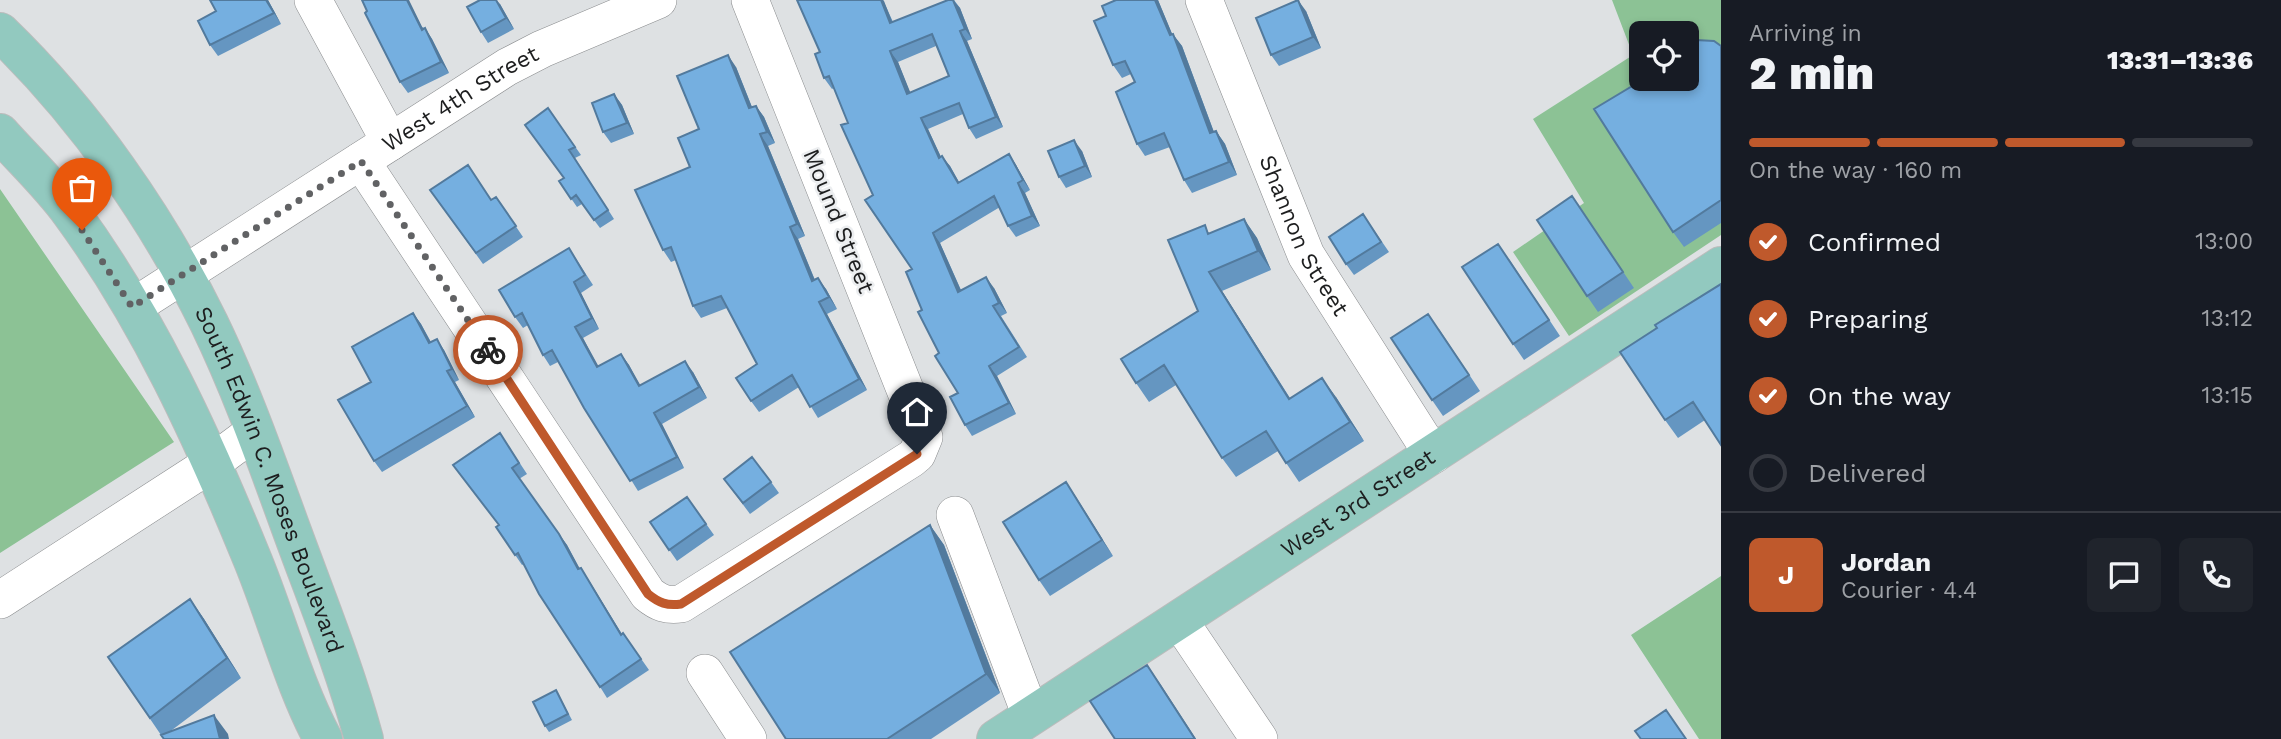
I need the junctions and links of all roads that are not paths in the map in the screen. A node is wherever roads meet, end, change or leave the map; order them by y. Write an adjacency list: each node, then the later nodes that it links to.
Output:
1 (313, 0): 7 (street)
2 (658, 0): 7 (street, West 4th Street)
3 (750, 0): 7 (street, Mound Street)
4 (1204, 0): 12 (street, Shannon Street)
5 (0, 32): 9 (main road, South Edwin C. Moses Boulevard)
6 (0, 133): 10 (main road, South Edwin C. Moses Boulevard)
7 (376, 151): 9 (street, West 4th Street)
8 (1721, 266): 12 (main road, West 3rd Street)
9 (182, 275): 10 (street, West 4th Street); 11 (main road, South Edwin C. Moses Boulevard)
10 (132, 307): 13 (main road, South Edwin C. Moses Boulevard)
11 (255, 431): 13 (street); 20 (main road, South Edwin C. Moses Boulevard)
12 (1433, 455): 16 (main road, West 3rd Street)
13 (212, 463): 15 (street); 19 (main road, South Edwin C. Moses Boulevard)
14 (955, 515): 18 (street)
15 (0, 600)
16 (1179, 620): 18 (main road, West 3rd Street); 23 (street)
17 (705, 673): 21 (street)
18 (1031, 716): 22 (main road, West 3rd Street)
19 (323, 739)
20 (363, 739)
21 (748, 739)
22 (996, 739)
23 (1259, 739)

